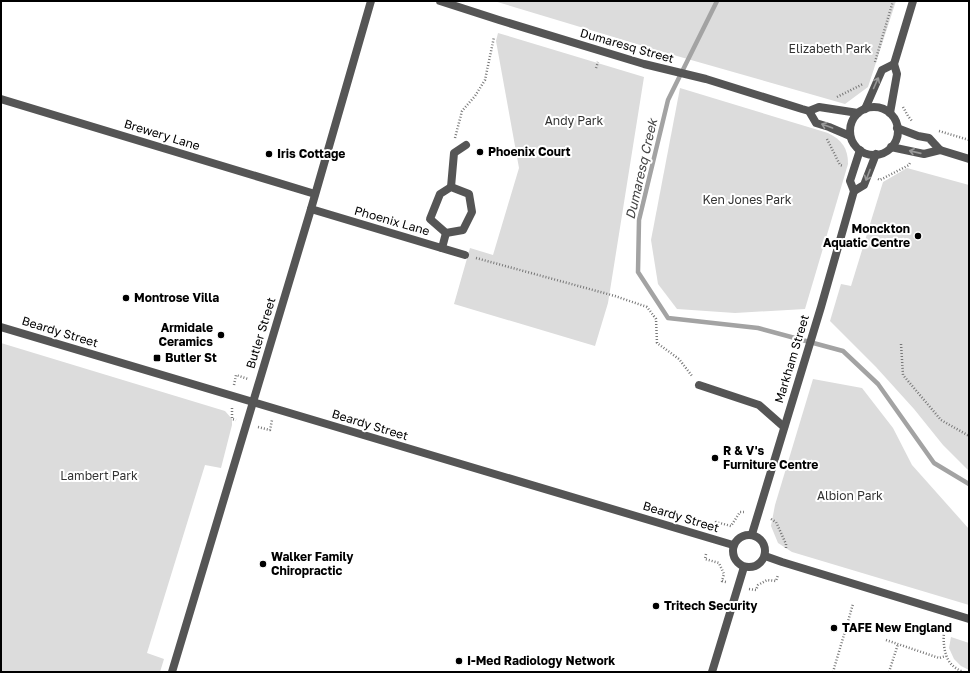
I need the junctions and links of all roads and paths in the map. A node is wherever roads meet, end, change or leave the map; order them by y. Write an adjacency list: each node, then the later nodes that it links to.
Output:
1 (371, 1): 35 (street, Butler Street)
2 (440, 1): 14 (street, Dumaresq Street)
3 (893, 1): 8 (path)
4 (913, 1): 7 (street)
5 (494, 37): 25 (path)
6 (597, 63): 9 (path)
7 (894, 64): 15 (street, one-way to 7); 16 (street)
8 (873, 67)
9 (596, 68)
10 (869, 81): 11 (path)
11 (836, 98)
12 (1, 99): 35 (street, Brewery Lane)
13 (902, 105): 17 (path)
14 (809, 111): 15 (street, Dumaresq Street); 20 (street, Dumaresq Street, one-way to 14)
15 (861, 111): 16 (street); 20 (street)
16 (890, 113): 18 (street)
17 (917, 124)
18 (897, 128): 24 (street); 27 (street)
19 (935, 130): 22 (path)
20 (850, 136): 26 (street)
21 (826, 137): 31 (path)
22 (969, 140)
23 (466, 144): 25 (street)
24 (891, 147): 27 (street, one-way to 24); 28 (street)
25 (458, 150): 33 (street)
26 (860, 150): 28 (street); 34 (street, Markham Street)
27 (940, 150): 29 (street)
28 (876, 154): 34 (street, Markham Street, one-way to 34)
29 (969, 159)
30 (910, 160): 32 (path)
31 (847, 168)
32 (873, 177)
33 (451, 187): 37 (street); 37 (street)
34 (854, 191): 48 (street, Markham Street)
35 (315, 194): 36 (street, Butler Street)
36 (311, 209): 38 (street, Phoenix Lane); 45 (street, Butler Street)
37 (446, 233): 38 (street)
38 (442, 248): 39 (street, Phoenix Lane)
39 (466, 255): 44 (path)
40 (1, 327): 45 (street, Beardy Street)
41 (901, 344): 49 (path)
42 (244, 378): 43 (path)
43 (234, 383)
44 (699, 385): 48 (street)
45 (252, 402): 54 (street, Beardy Street); 68 (street, Butler Street)
46 (272, 422): 47 (path)
47 (257, 427)
48 (784, 427): 53 (street, Markham Street)
49 (969, 436)
50 (744, 512): 52 (path)
51 (771, 519): 55 (path)
52 (713, 529)
53 (752, 534): 54 (street); 57 (street)
54 (733, 545): 58 (street)
55 (786, 548)
56 (706, 554): 60 (path)
57 (765, 556): 58 (street); 63 (street)
58 (744, 567): 69 (street)
59 (778, 575): 61 (path)
60 (726, 582)
61 (749, 589)
62 (853, 604): 70 (path)
63 (969, 618)
64 (944, 632): 67 (path)
65 (886, 640): 66 (path)
66 (898, 644): 67 (path); 71 (path)
67 (946, 656): 72 (path)
68 (172, 672)
69 (712, 672)
70 (833, 672)
71 (889, 672)
72 (963, 672)

